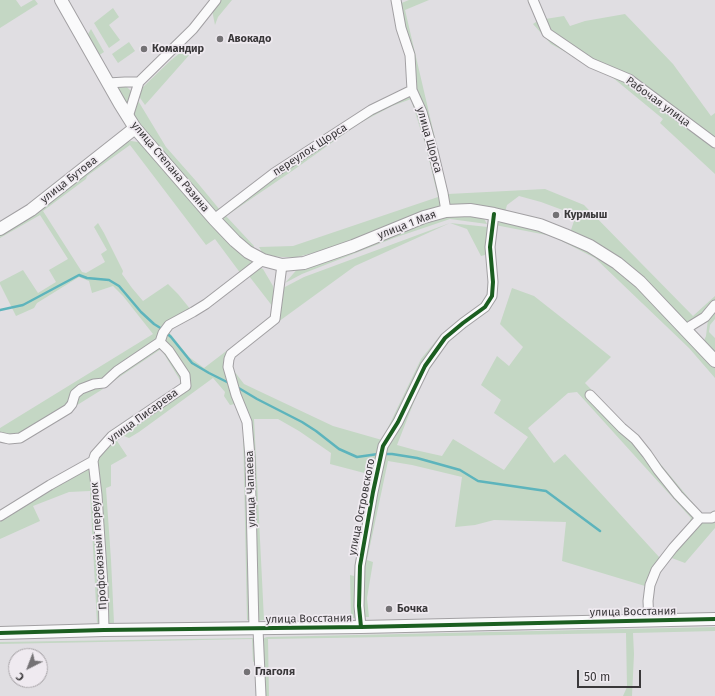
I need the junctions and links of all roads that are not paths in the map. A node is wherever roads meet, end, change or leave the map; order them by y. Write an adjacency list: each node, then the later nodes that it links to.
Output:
1 (61, 0): 6 (street, улица Степана Разина)
2 (216, 0): 5 (street)
3 (533, 0): 9 (street, Рабочая улица)
4 (398, 1): 7 (street, улица Щорса)
5 (139, 82): 6 (street); 8 (street)
6 (108, 83): 8 (street, улица Степана Разина)
7 (412, 90): 10 (street, улица Щорса); 12 (street, переулок Щорса)
8 (131, 122): 12 (street, улица Степана Разина); 13 (street, улица Бутова)
9 (715, 143)
10 (446, 211): 11 (street, улица 1 Мая); 15 (street, улица 1 Мая)
11 (494, 214): 17 (street, улица 1 Мая); 28 (street, улица Островского)
12 (214, 220): 14 (street, улица Степана Разина)
13 (0, 229)
14 (263, 260): 15 (street, улица Степана Разина); 18 (street)
15 (282, 265): 29 (street, улица Чапаева)
16 (715, 305): 17 (street)
17 (685, 330): 19 (street, улица 1 Мая)
18 (160, 342): 21 (street); 22 (street, улица Писарева)
19 (715, 361)
20 (590, 395): 25 (street)
21 (0, 437)
22 (92, 461): 23 (street, улица Писарева); 30 (street, Профсоюзный переулок)
23 (0, 516)
24 (715, 516): 25 (street)
25 (700, 518): 27 (street)
26 (715, 619): 27 (street, улица Восстания)
27 (649, 621): 28 (street, улица Восстания)
28 (361, 627): 29 (street, улица Восстания)
29 (256, 629): 30 (street, улица Восстания); 32 (street, улица Чапаева)
30 (104, 630): 31 (street, улица Восстания)
31 (0, 633)
32 (261, 696)

